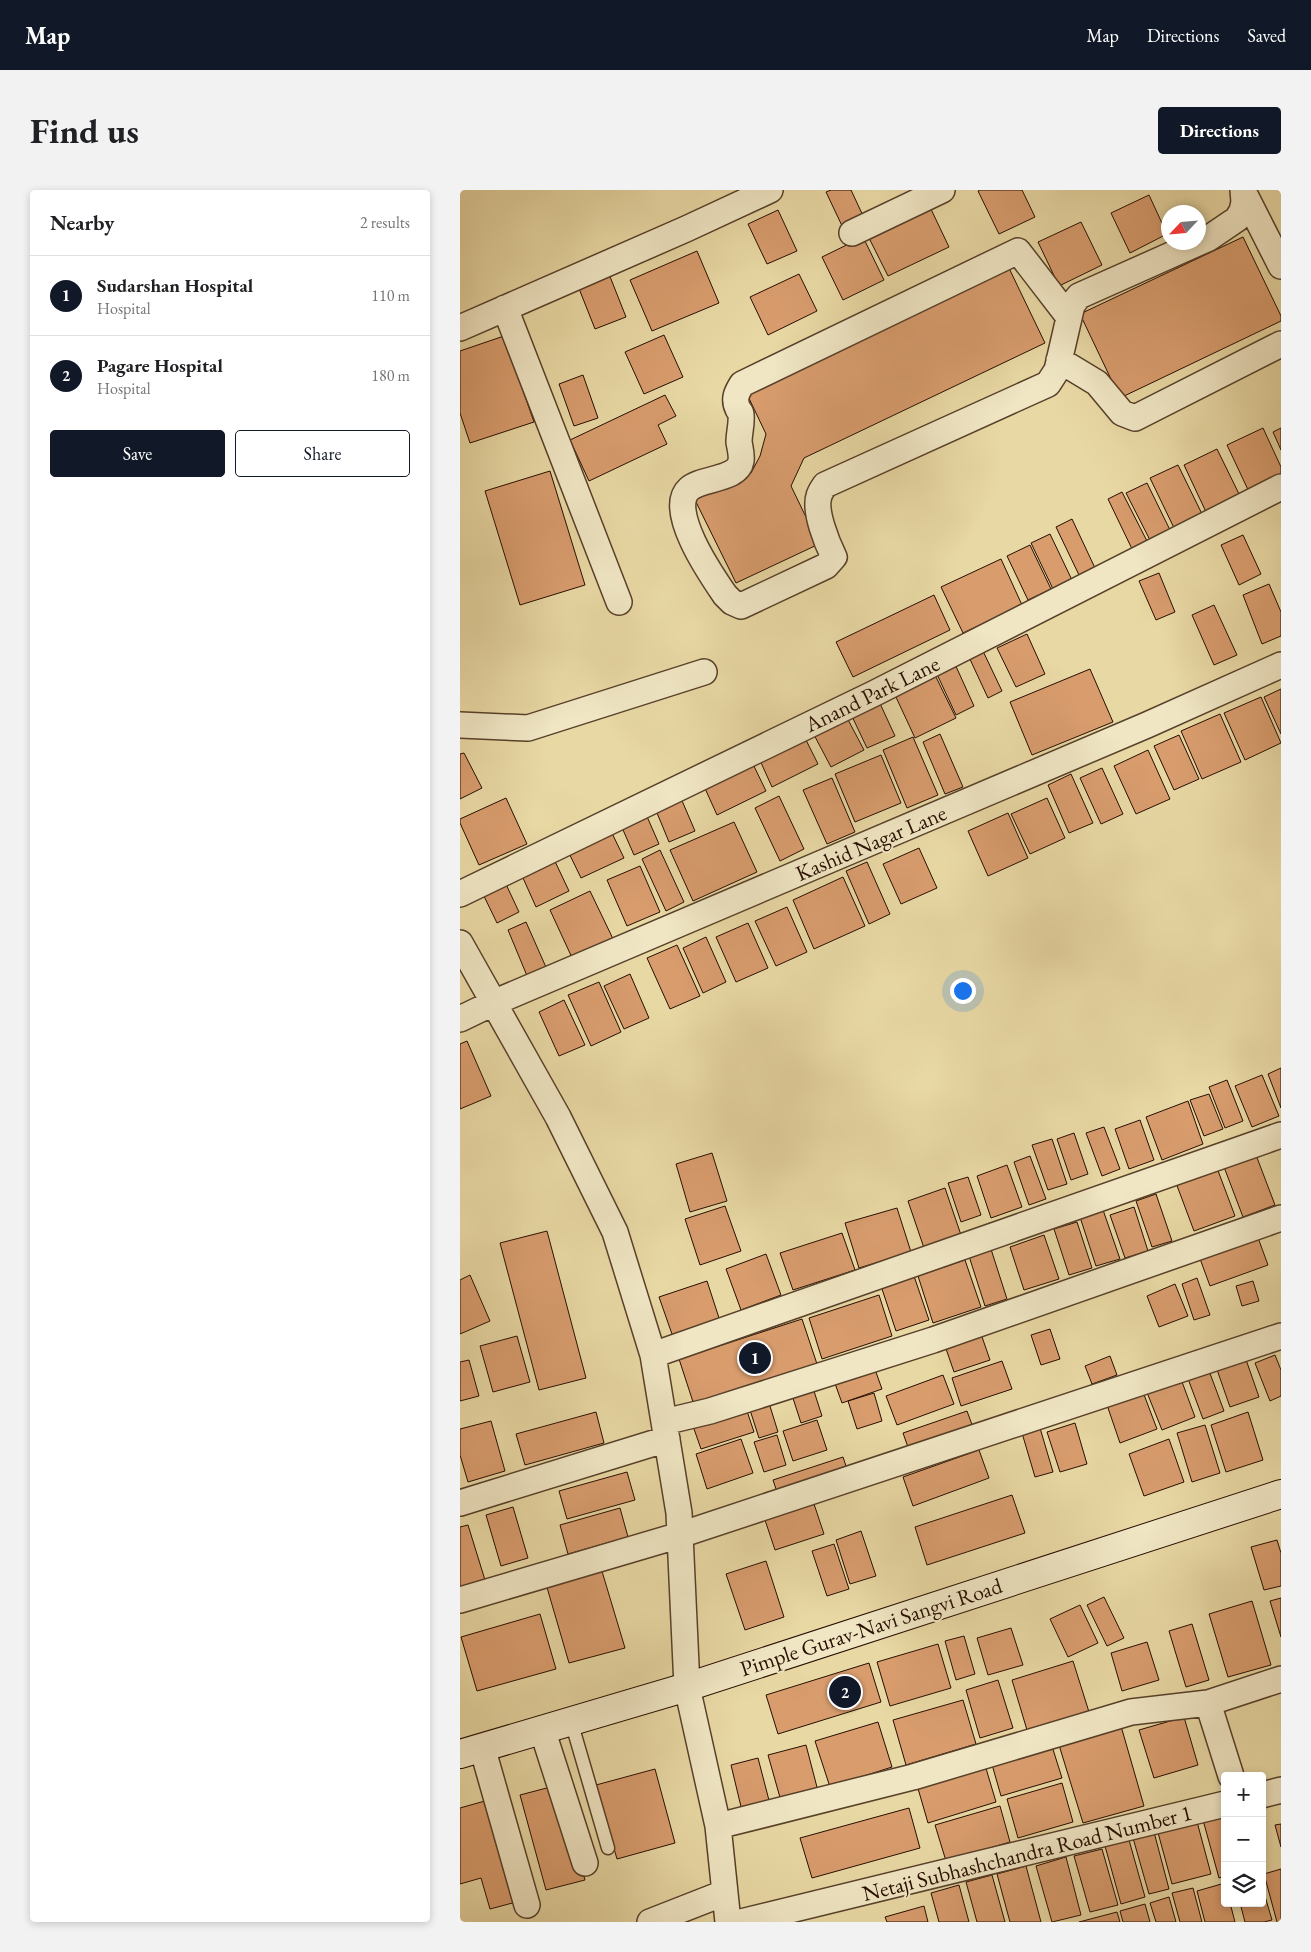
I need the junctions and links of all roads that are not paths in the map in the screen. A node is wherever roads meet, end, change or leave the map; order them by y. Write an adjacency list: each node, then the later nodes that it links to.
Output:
1 (770, 190): 6 (street)
2 (942, 190): 4 (street)
3 (1243, 192): 5 (street); 7 (street)
4 (852, 233)
5 (1281, 266)
6 (505, 308): 8 (street); 12 (street)
7 (1068, 316): 10 (street); 10 (street)
8 (460, 328)
9 (1281, 344): 10 (street)
10 (1059, 360)
11 (1281, 488): 16 (street, Anand Park Lane)
12 (619, 602)
13 (1281, 665): 18 (street, Kashid Nagar Lane)
14 (704, 672): 15 (street)
15 (460, 725)
16 (460, 894)
17 (460, 943): 18 (street)
18 (493, 1004): 19 (street, Kashid Nagar Lane); 23 (street)
19 (460, 1019)
20 (1281, 1135): 23 (street)
21 (1281, 1218): 24 (street)
22 (1281, 1336): 27 (street)
23 (653, 1355): 24 (street)
24 (665, 1431): 26 (street); 27 (street)
25 (1281, 1494): 30 (street, Pimple Gurav-Navi Sangvi Road)
26 (460, 1503)
27 (680, 1535): 28 (street); 30 (street)
28 (460, 1600)
29 (1281, 1679): 31 (street)
30 (687, 1686): 32 (street, Pimple Gurav-Navi Sangvi Road); 39 (street)
31 (1208, 1703): 35 (street); 39 (street)
32 (571, 1721): 33 (street, Pimple Gurav-Navi Sangvi Road); 40 (lane)
33 (542, 1729): 34 (street, Pimple Gurav-Navi Sangvi Road); 41 (street)
34 (471, 1750): 43 (street)
35 (1230, 1772)
36 (1281, 1790): 37 (street)
37 (1266, 1794)
38 (1221, 1805): 46 (street, Netaji Subhashchandra Road Number 1)
39 (718, 1826): 42 (street)
40 (608, 1848)
41 (585, 1863)
42 (724, 1893): 44 (street); 45 (street)
43 (527, 1905)
44 (650, 1922)
45 (728, 1922)
46 (741, 1922)

